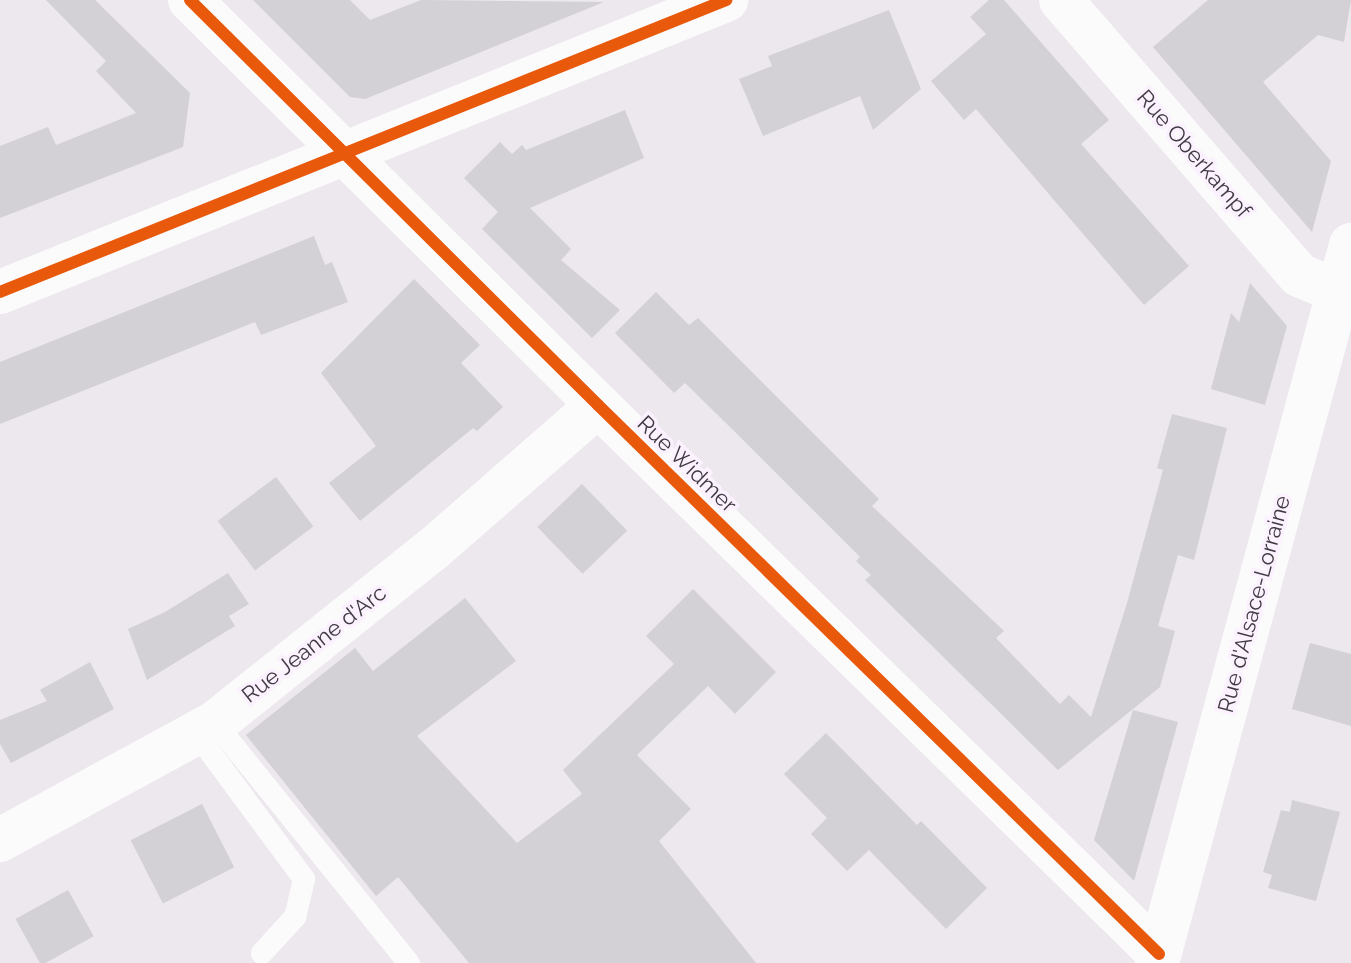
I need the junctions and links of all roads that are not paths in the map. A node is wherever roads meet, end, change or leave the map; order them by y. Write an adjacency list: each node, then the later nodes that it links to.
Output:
1 (190, 0): 4 (street, Rue Widmer)
2 (726, 0): 4 (street)
3 (1061, 0): 7 (street, Rue Oberkampf)
4 (343, 155): 6 (street); 8 (street, Rue Widmer)
5 (1351, 245): 7 (street, Rue d'Alsace-Lorraine)
6 (0, 292)
7 (1339, 292): 12 (street, Rue d'Alsace-Lorraine)
8 (598, 405): 9 (street, Rue Jeanne d'Arc); 12 (street, Rue Widmer)
9 (205, 728): 10 (street, Rue Jeanne d'Arc); 11 (lane); 13 (lane)
10 (0, 840)
11 (262, 953)
12 (1158, 958)
13 (409, 963)

